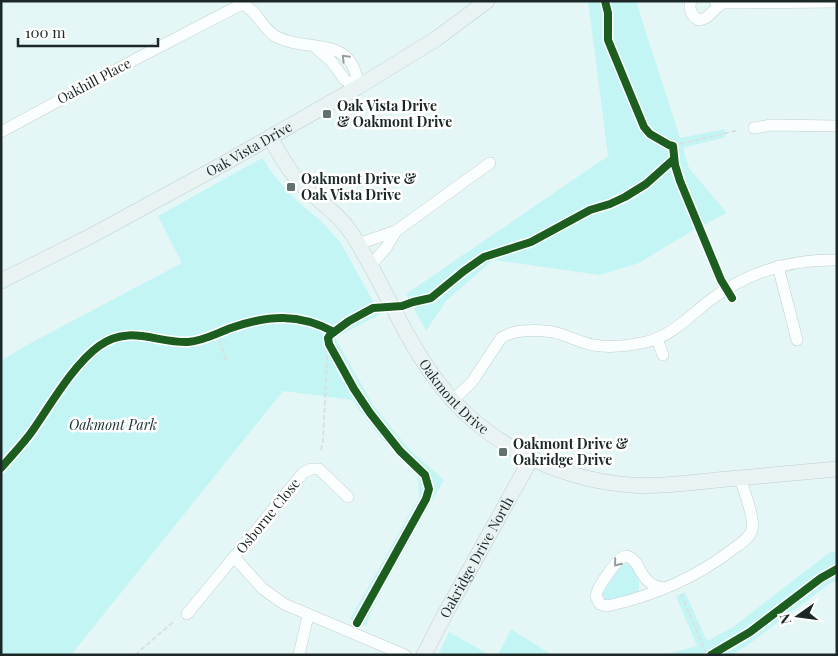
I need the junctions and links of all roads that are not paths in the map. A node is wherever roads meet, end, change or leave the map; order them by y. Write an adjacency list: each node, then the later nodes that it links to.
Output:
1 (487, 1): 5 (street, Oak Vista Drive)
2 (691, 1): 3 (street)
3 (718, 2): 4 (street)
4 (837, 2)
5 (358, 87): 8 (street, Oakhill Place); 9 (street, Oak Vista Drive)
6 (837, 126): 7 (street)
7 (754, 128)
8 (1, 132)
9 (270, 137): 12 (street, Oakmont Drive); 16 (street, Oak Vista Drive)
10 (490, 163): 11 (street)
11 (396, 231): 12 (street); 14 (street)
12 (358, 244): 14 (street, Oakmont Drive)
13 (837, 260): 15 (street)
14 (370, 266): 20 (street, Oakmont Drive)
15 (778, 266): 17 (street); 18 (street)
16 (1, 281)
17 (657, 339): 19 (street); 20 (street)
18 (797, 340)
19 (663, 355)
20 (453, 400): 21 (street, Oakmont Drive)
21 (531, 459): 23 (street, Oakmont Drive); 31 (street, Oakridge Drive North)
22 (837, 469): 23 (street, Oakmont Drive)
23 (740, 478): 26 (street)
24 (348, 497): 25 (street, Osborne Close)
25 (234, 557): 27 (street, Osborne Close); 28 (street, Osborne Close)
26 (664, 588): 26 (street, one-way to 26)
27 (187, 614)
28 (308, 616): 29 (street); 30 (street, Osborne Close)
29 (299, 655)
30 (405, 655)
31 (424, 655)

